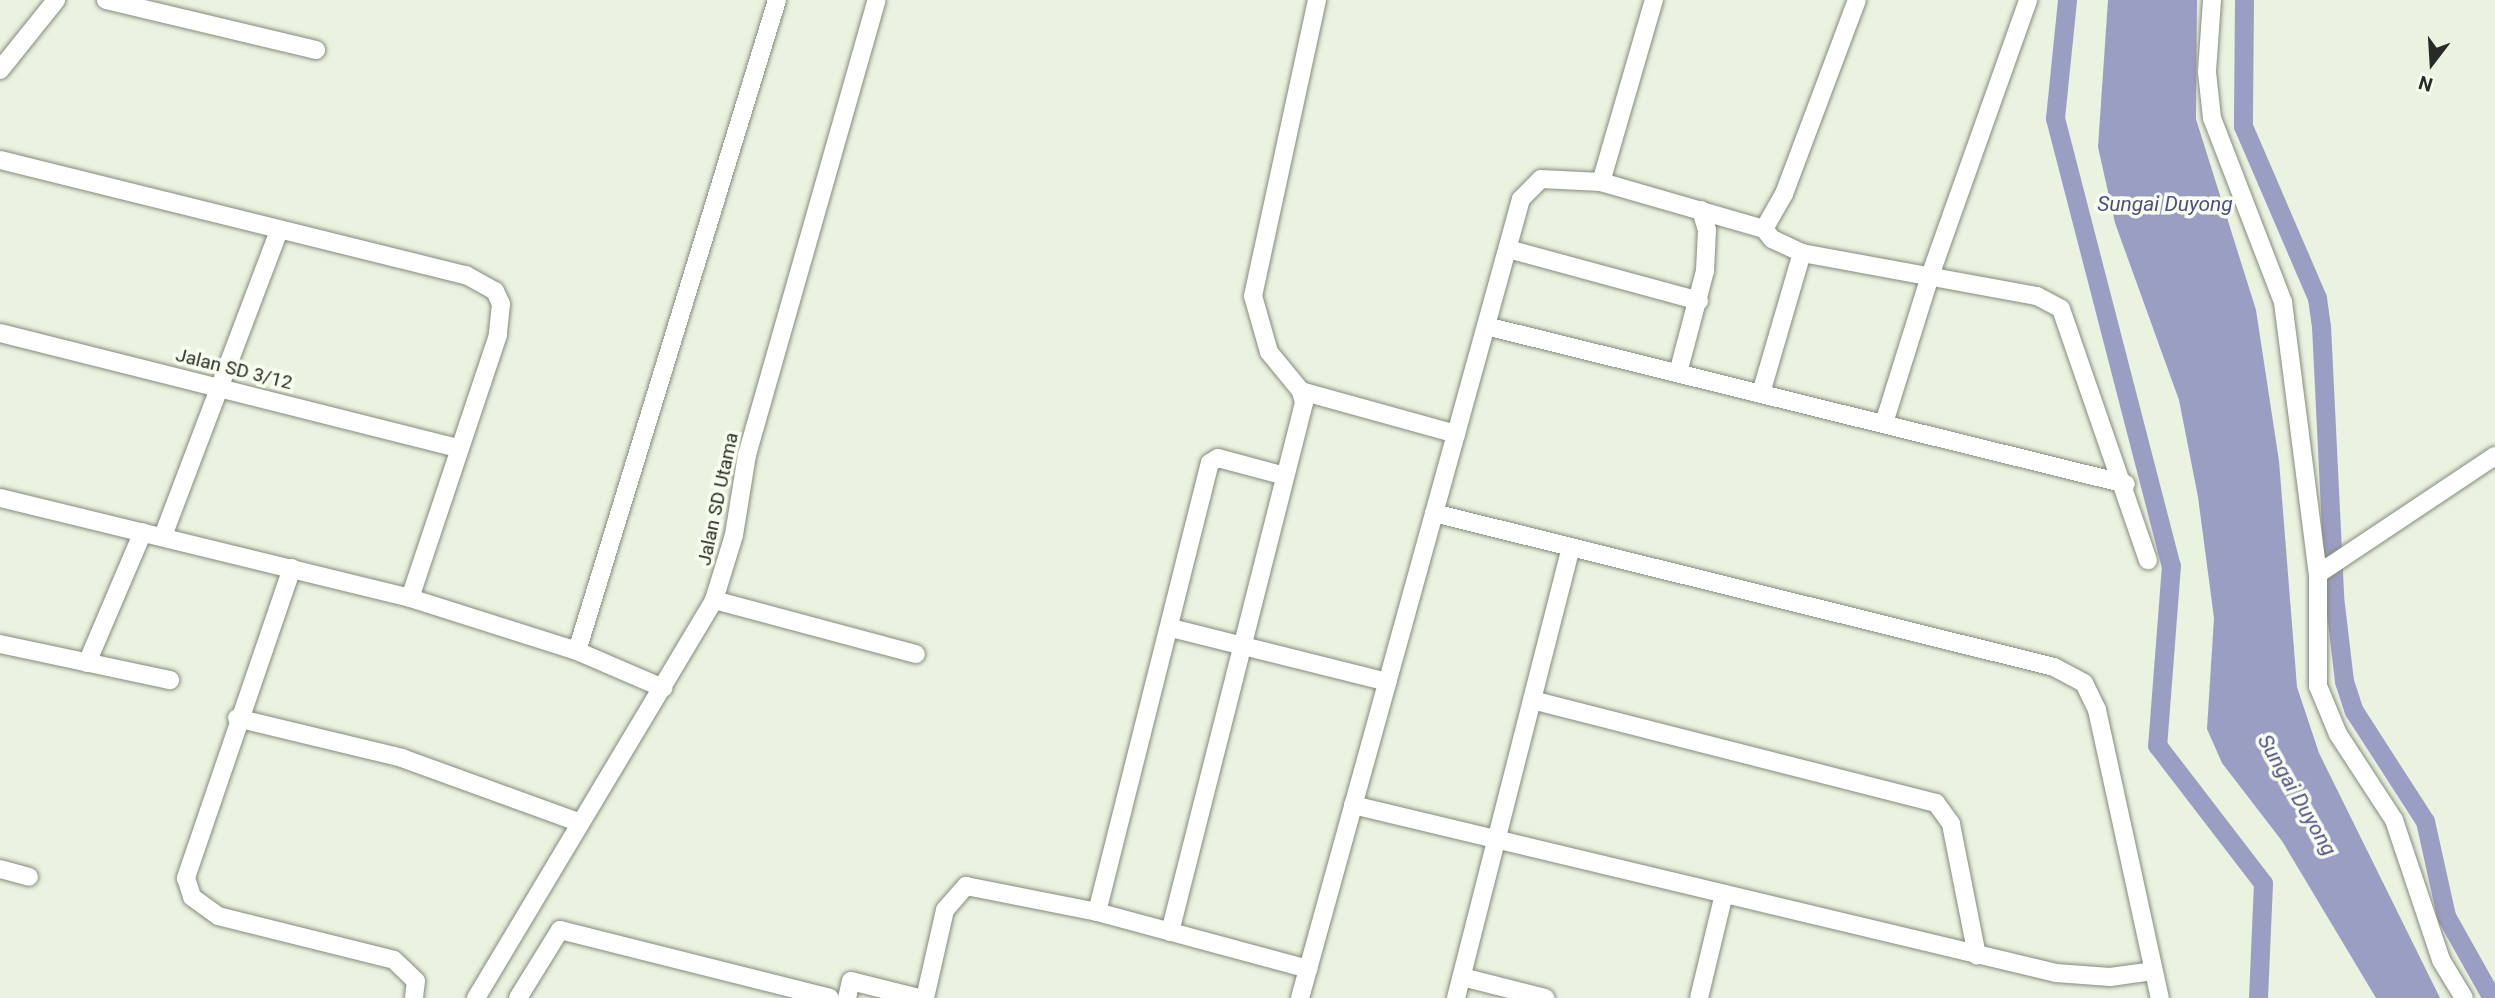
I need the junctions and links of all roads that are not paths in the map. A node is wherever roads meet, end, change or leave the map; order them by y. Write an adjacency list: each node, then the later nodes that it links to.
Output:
1 (56, 0): 11 (street)
2 (106, 0): 10 (street)
3 (776, 0): 46 (street)
4 (877, 0): 42 (street, Jalan SD Utama)
5 (1317, 0): 25 (street)
6 (1654, 0): 13 (street)
7 (1857, 0): 15 (street)
8 (2028, 0): 19 (street)
9 (2212, 0): 40 (street)
10 (316, 50)
11 (0, 70)
12 (0, 160): 16 (street)
13 (1601, 182): 14 (street); 17 (street)
14 (1701, 210): 15 (street); 20 (street)
15 (1764, 229): 18 (street)
16 (279, 230): 24 (street); 29 (street)
17 (1508, 249): 20 (street); 21 (street)
18 (1802, 253): 19 (street); 26 (street)
19 (1931, 273): 27 (street); 32 (street)
20 (1699, 301): 23 (street)
21 (1486, 326): 23 (street); 28 (street)
22 (0, 333): 24 (street, Jalan SD 3/12)
23 (1678, 373): 26 (street)
24 (220, 387): 29 (street, Jalan SD 3/12); 36 (street)
25 (1301, 391): 28 (street); 31 (street)
26 (1761, 393): 27 (street)
27 (1884, 423): 32 (street)
28 (1456, 434): 34 (street)
29 (457, 448): 41 (street)
30 (2495, 456): 40 (street)
31 (1285, 476): 43 (street); 45 (street)
32 (2126, 484): 38 (street)
33 (0, 498): 35 (street)
34 (1434, 513): 37 (street); 50 (street)
35 (143, 531): 36 (street); 48 (street)
36 (163, 536): 39 (street)
37 (1571, 547): 52 (street); 64 (street)
38 (2148, 560)
39 (292, 568): 41 (street); 53 (street)
40 (2323, 570): 79 (street)
41 (410, 598): 46 (street)
42 (714, 600): 47 (street); 51 (street, Jalan SD Utama)
43 (1171, 628): 45 (street); 60 (street)
44 (0, 644): 48 (street)
45 (1242, 646): 50 (street); 61 (street)
46 (577, 652): 51 (street)
47 (916, 654)
48 (87, 663): 49 (street)
49 (170, 680)
50 (1387, 682): 54 (street)
51 (663, 688): 55 (street, Jalan SD Utama)
52 (1532, 700): 56 (street); 62 (street)
53 (237, 718): 55 (street); 68 (street)
54 (1353, 805): 56 (street); 63 (street)
55 (580, 823): 69 (street, Jalan SD Utama)
56 (1497, 839): 59 (street); 65 (street)
57 (0, 869): 58 (street)
58 (29, 877)
59 (1724, 894): 62 (street); 77 (street)
60 (1097, 912): 61 (street); 73 (street)
61 (1170, 932): 63 (street)
62 (1977, 955): 64 (street)
63 (1308, 969): 74 (street)
64 (2153, 971): 78 (street)
65 (1462, 977): 75 (street); 76 (street)
66 (764, 990): 70 (street); 71 (street)
67 (849, 990): 72 (street)
68 (414, 998)
69 (476, 998)
70 (519, 998)
71 (830, 998)
72 (919, 998)
73 (925, 998)
74 (1300, 998)
75 (1456, 998)
76 (1545, 998)
77 (1699, 998)
78 (2160, 998)
79 (2464, 998)

